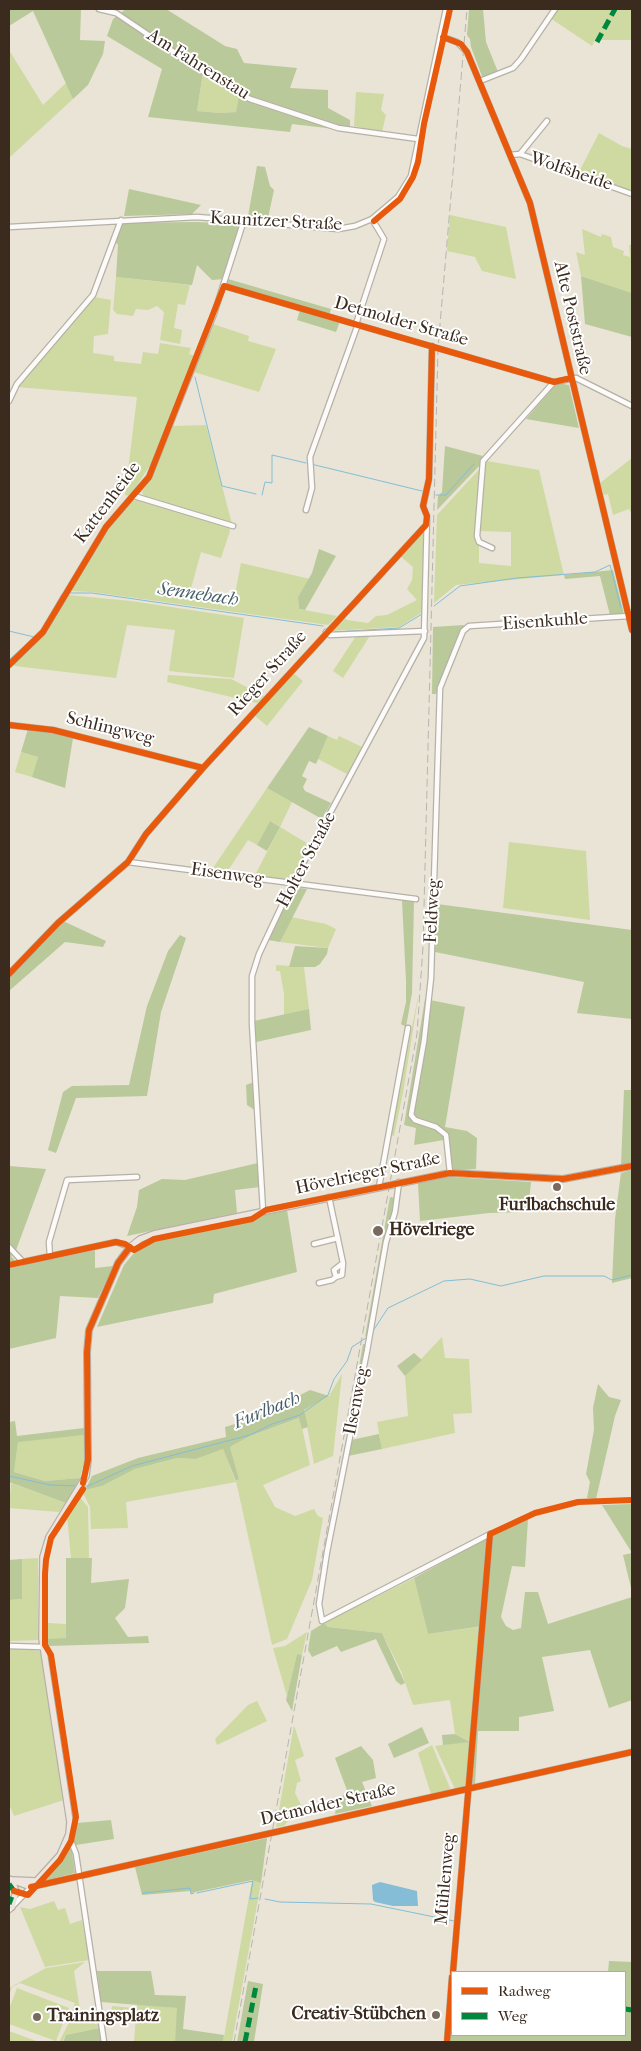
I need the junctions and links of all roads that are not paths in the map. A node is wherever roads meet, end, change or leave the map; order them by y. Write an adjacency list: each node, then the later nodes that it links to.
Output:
1 (98, 9): 7 (street, Am Fahrenstau)
2 (446, 9): 4 (street, Kaunitzer Straße)
3 (554, 9): 5 (street)
4 (440, 36): 5 (street, Alte Poststraße); 7 (street, Kaunitzer Straße)
5 (480, 81): 9 (street, Alte Poststraße)
6 (547, 121): 8 (street)
7 (418, 139): 11 (street, Kaunitzer Straße)
8 (520, 154): 9 (street, Wolfsheide); 10 (street, Wolfsheide)
9 (510, 155): 18 (street, Alte Poststraße)
10 (632, 194)
11 (372, 219): 13 (street, Kaunitzer Straße); 16 (street, Detmolder Straße)
12 (121, 220): 13 (street, Kaunitzer Straße); 14 (street, Kaunitzer Straße); 20 (street)
13 (244, 220): 15 (street, Kattenheide)
14 (9, 227)
15 (224, 286): 16 (street, Detmolder Straße); 22 (street, Kattenheide)
16 (357, 324): 17 (street, Detmolder Straße); 23 (street)
17 (432, 346): 19 (street, Detmolder Straße); 24 (street)
18 (570, 378): 19 (street); 21 (street); 27 (street, Alte Poststraße)
19 (554, 382): 26 (street)
20 (9, 401)
21 (632, 406)
22 (134, 496): 25 (street); 32 (street, Kattenheide)
23 (306, 510)
24 (426, 525): 28 (street, Holter Straße); 31 (street, Rieger Straße)
25 (233, 526)
26 (492, 548)
27 (629, 616): 29 (street, Alte Poststraße); 30 (street, Eisenkuhle)
28 (425, 630): 31 (street); 36 (street, Holter Straße)
29 (632, 630)
30 (463, 631): 41 (street, Feldweg)
31 (326, 632): 34 (street, Rieger Straße)
32 (9, 665)
33 (9, 725): 34 (street, Schlingweg)
34 (203, 768): 35 (street, Rieger Straße)
35 (128, 862): 36 (street, Eisenweg); 38 (street, Rieger Straße)
36 (292, 884): 37 (street, Eisenweg); 46 (street, Holter Straße)
37 (416, 899)
38 (9, 974)
39 (408, 1028): 44 (street)
40 (632, 1166): 41 (main road, Hövelrieger Straße)
41 (450, 1173): 43 (main road, Hövelrieger Straße)
42 (137, 1177): 51 (street)
43 (399, 1182): 44 (main road, Hövelrieger Straße); 53 (street, Ilsenweg)
44 (379, 1187): 45 (main road, Hövelrieger Straße)
45 (329, 1197): 46 (main road, Hövelrieger Straße); 47 (street)
46 (262, 1211): 50 (main road, Hövelrieger Straße)
47 (338, 1238): 48 (street); 52 (street)
48 (314, 1244)
49 (9, 1247): 51 (street)
50 (130, 1247): 51 (street); 55 (main road, Hövelrieger Straße)
51 (50, 1257)
52 (319, 1283)
53 (322, 1621): 57 (street, Mühlenweg)
54 (9, 1646): 55 (street)
55 (43, 1647): 58 (main road, Hövelrieger Straße)
56 (632, 1752): 57 (street, Detmolder Straße)
57 (469, 1788): 59 (street, Detmolder Straße); 63 (street, Mühlenweg)
58 (68, 1840): 59 (street); 61 (main road)
59 (80, 1876): 61 (street, Detmolder Straße); 65 (street)
60 (10, 1879): 61 (main road); 62 (main road)
61 (32, 1883): 62 (street)
62 (10, 1909)
63 (453, 1971)
64 (451, 1990): 66 (street)
65 (104, 2042)
66 (447, 2042)

